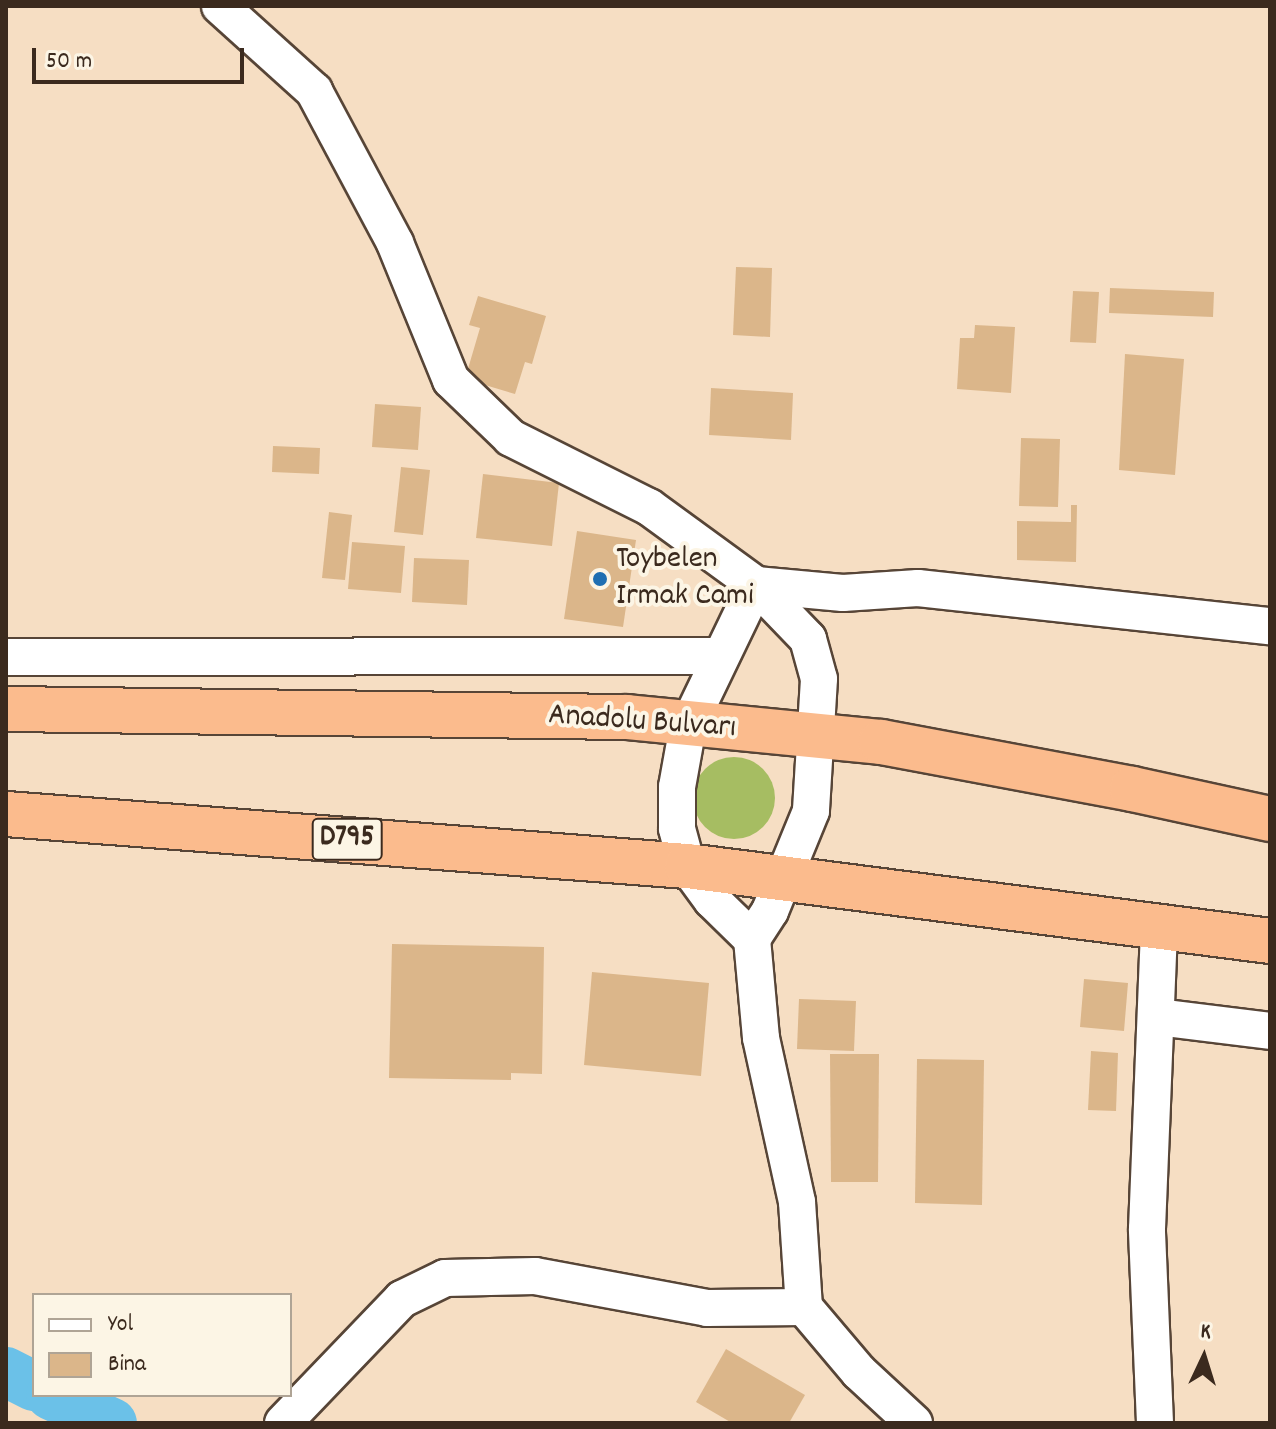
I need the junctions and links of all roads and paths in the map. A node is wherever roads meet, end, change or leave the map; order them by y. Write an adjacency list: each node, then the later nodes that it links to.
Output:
1 (220, 6): 2 (street)
2 (756, 585): 3 (street); 4 (street); 8 (street)
3 (1270, 626)
4 (720, 656): 5 (street); 7 (street)
5 (6, 657)
6 (6, 709): 7 (highway, Anadolu Bulvarı)
7 (688, 726): 8 (highway, Anadolu Bulvarı); 11 (street)
8 (817, 737): 10 (highway, Anadolu Bulvarı); 12 (street)
9 (6, 814): 11 (highway, D795)
10 (1270, 819)
11 (687, 866): 12 (highway, D795); 14 (street)
12 (783, 877): 13 (highway, D795); 14 (street)
13 (1159, 924): 15 (highway, D795); 16 (street)
14 (752, 939): 18 (street)
15 (1270, 941)
16 (1158, 1017): 17 (street); 21 (street)
17 (1270, 1031)
18 (804, 1307): 19 (street); 20 (street)
19 (283, 1423)
20 (914, 1423)
21 (1155, 1423)

